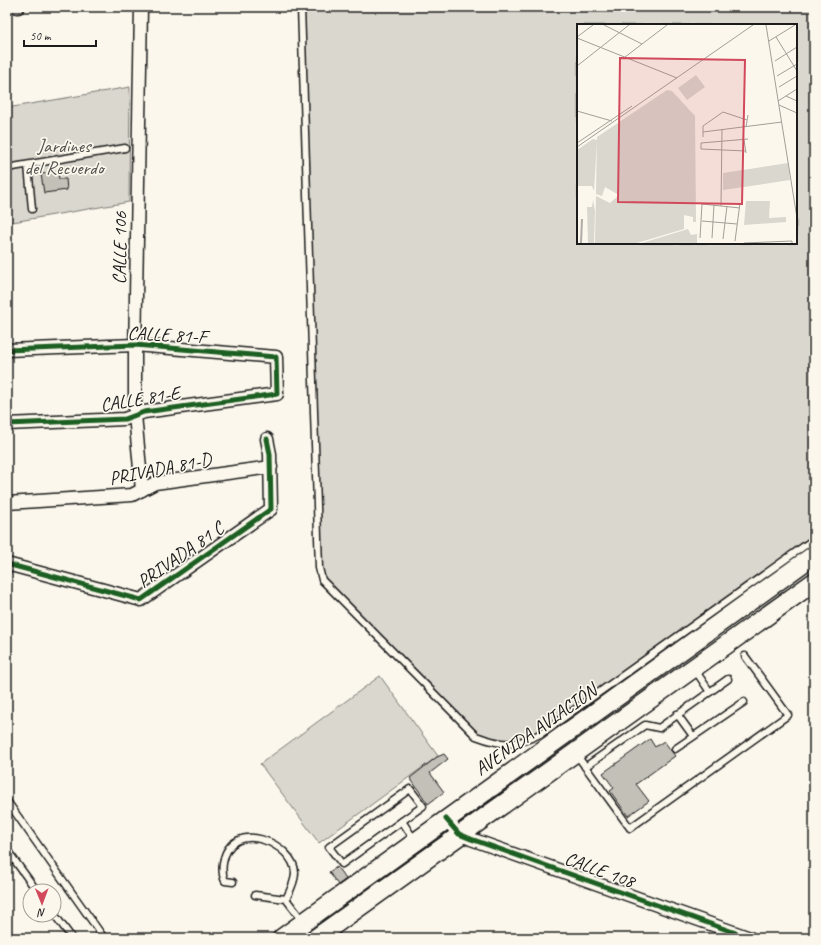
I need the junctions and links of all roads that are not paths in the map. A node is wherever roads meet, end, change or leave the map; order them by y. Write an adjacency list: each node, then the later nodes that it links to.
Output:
1 (141, 7): 7 (street, CALLE 106)
2 (300, 7): 16 (lane)
3 (125, 148): 4 (lane)
4 (28, 165): 5 (lane); 6 (lane)
5 (7, 168)
6 (32, 209)
7 (135, 345): 8 (street, CALLE 81-F); 9 (street, CALLE 81-F); 10 (street, CALLE 106)
8 (7, 350)
9 (277, 394): 10 (street, CALLE 81-E)
10 (135, 415): 11 (street, CALLE 81-E); 14 (street, CALLE 106)
11 (7, 424)
12 (267, 439): 13 (street)
13 (271, 467): 14 (street, PRIVADA 81-D); 18 (street, PRIVADA 81 C)
14 (142, 490): 15 (street, PRIVADA 81-D)
15 (7, 503)
16 (814, 539)
17 (814, 555): 31 (main road, AVENIDA AVIACIÓN)
18 (7, 564)
19 (814, 582): 21 (main road)
20 (745, 656): 29 (lane)
21 (693, 667): 23 (lane); 28 (main road)
22 (728, 679): 23 (lane)
23 (710, 692): 25 (lane)
24 (744, 702): 26 (lane)
25 (678, 714): 26 (lane); 29 (lane)
26 (693, 736): 27 (lane)
27 (675, 749)
28 (575, 752): 29 (lane); 33 (main road)
29 (586, 766)
30 (7, 801): 43 (lane)
31 (446, 819): 33 (street, CALLE 108); 34 (main road, AVENIDA AVIACIÓN)
32 (402, 820): 32 (lane); 34 (lane)
33 (459, 834): 45 (main road); 46 (street, CALLE 108)
34 (415, 841): 40 (main road, AVENIDA AVIACIÓN)
35 (7, 850): 37 (lane)
36 (233, 882): 39 (lane)
37 (31, 883)
38 (255, 895): 39 (lane)
39 (286, 899): 40 (lane)
40 (304, 922): 44 (main road, AVENIDA AVIACIÓN); 45 (main road)
41 (61, 923): 42 (lane)
42 (72, 938)
43 (104, 938)
44 (282, 938)
45 (316, 938)
46 (750, 938)

